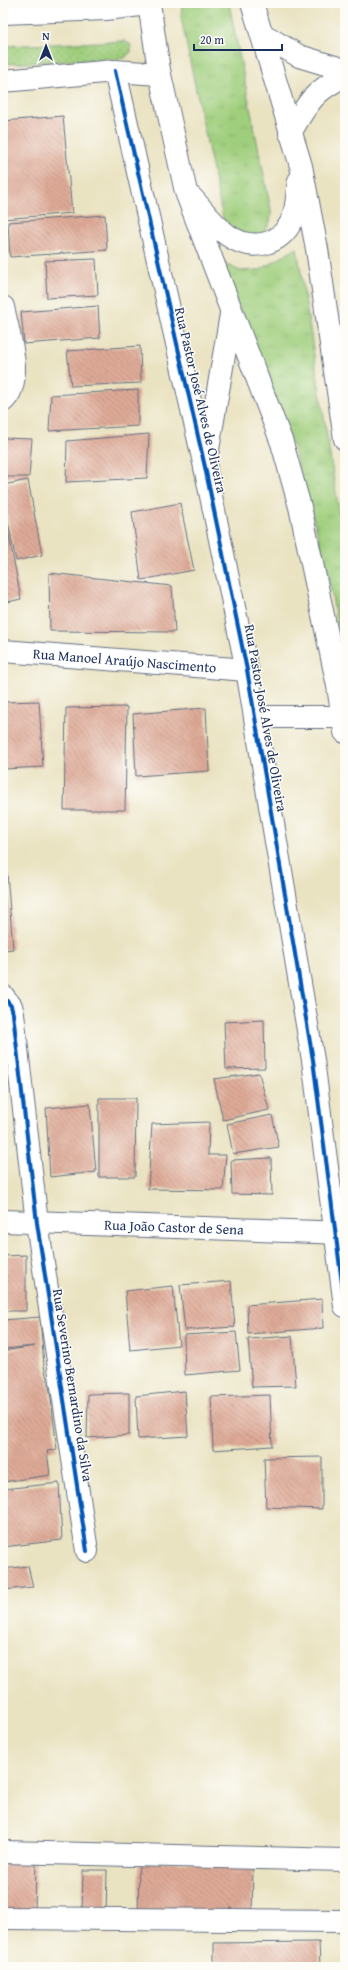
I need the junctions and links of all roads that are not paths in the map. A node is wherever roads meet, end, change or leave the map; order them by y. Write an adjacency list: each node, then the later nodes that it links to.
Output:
1 (149, 4): 3 (main road); 8 (main road)
2 (252, 5): 5 (main road)
3 (106, 6): 4 (main road)
4 (3, 13)
5 (262, 34): 6 (main road); 11 (main road)
6 (345, 70)
7 (115, 71): 8 (main road); 10 (main road); 18 (main road, Rua Pastor José Alves de Oliveira)
8 (160, 74): 13 (main road)
9 (345, 76): 11 (main road)
10 (3, 81)
11 (290, 133): 12 (main road)
12 (301, 166): 13 (main road); 17 (main road)
13 (186, 192): 15 (main road)
14 (3, 307): 16 (main road)
15 (232, 312): 18 (main road); 22 (main road)
16 (3, 401)
17 (345, 439)
18 (205, 467): 20 (main road, Rua Pastor José Alves de Oliveira)
19 (3, 651): 20 (main road, Rua Manoel Araújo Nascimento)
20 (247, 670): 21 (main road, Rua Pastor José Alves de Oliveira)
21 (255, 717): 22 (main road); 26 (main road, Rua Pastor José Alves de Oliveira)
22 (344, 724)
23 (3, 996): 25 (main road, Rua Severino Bernardino da Silva)
24 (3, 1221): 25 (main road, Rua João Castor de Sena)
25 (37, 1223): 26 (main road, Rua João Castor de Sena); 28 (main road, Rua Severino Bernardino da Silva)
26 (340, 1233): 27 (main road, Rua Pastor José Alves de Oliveira)
27 (345, 1306)
28 (87, 1551)
29 (3, 1852): 30 (main road)
30 (345, 1860)
31 (3, 1918): 32 (main road)
32 (345, 1921)

